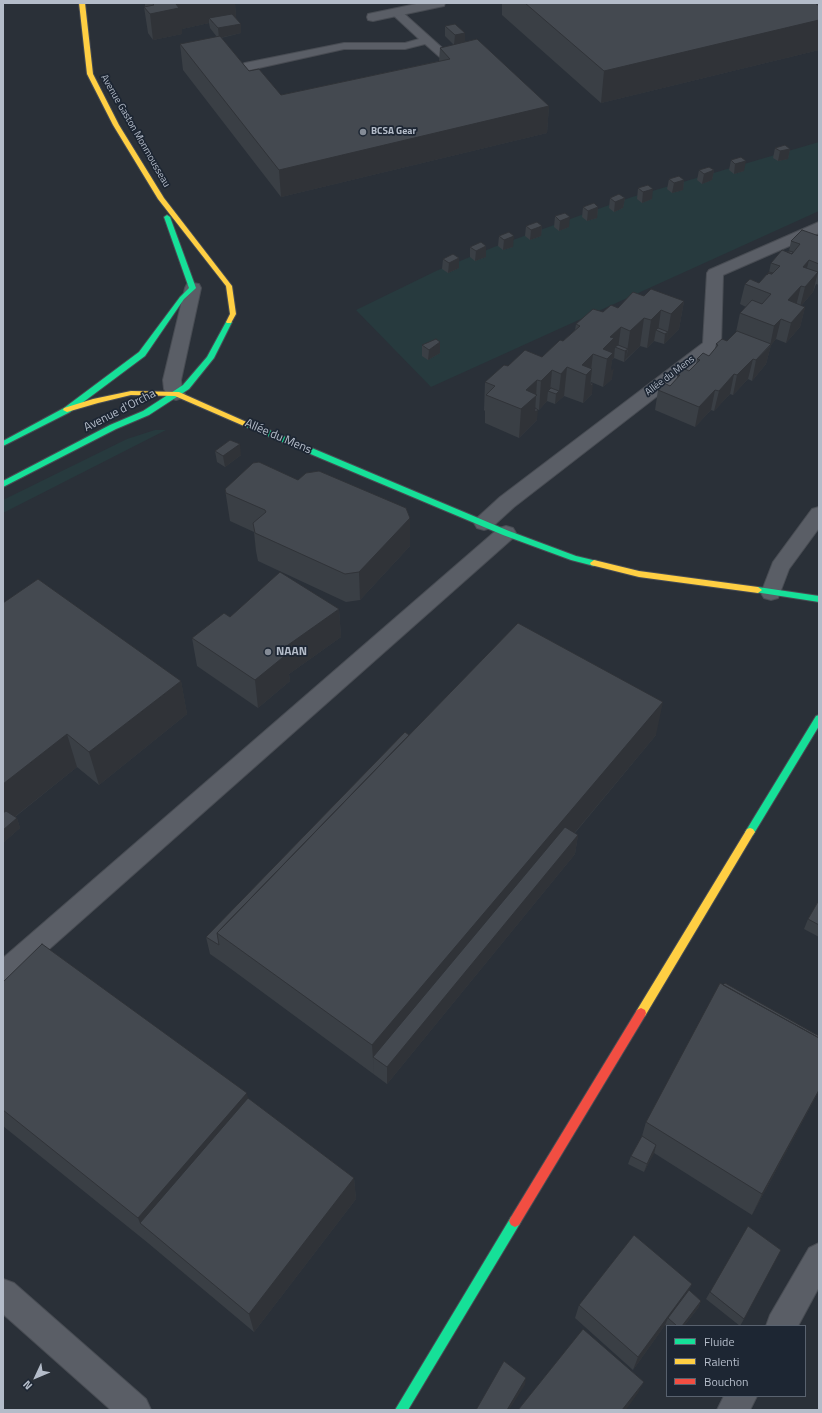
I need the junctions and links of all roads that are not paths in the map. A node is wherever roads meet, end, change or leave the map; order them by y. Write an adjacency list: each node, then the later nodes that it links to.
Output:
1 (82, 3): 8 (main road, Avenue Gaston Monmousseau)
2 (439, 3): 3 (street)
3 (396, 12): 4 (street); 5 (lane)
4 (373, 17)
5 (428, 40): 6 (lane); 7 (lane)
6 (455, 65)
7 (245, 67)
8 (161, 199): 10 (main road, Avenue Gaston Monmousseau); 11 (main road, Avenue Gaston Monmousseau)
9 (819, 227): 17 (street, Allée du Mens)
10 (230, 286): 12 (main road, Avenue d'Orcha)
11 (193, 288): 12 (street); 13 (main road)
12 (176, 394): 13 (main road, Allée du Mens); 15 (main road, Avenue d'Orcha); 17 (main road, Allée du Mens)
13 (67, 410): 14 (main road)
14 (3, 444)
15 (3, 484)
16 (819, 514): 19 (street)
17 (484, 523): 18 (main road, Allée du Mens)
18 (506, 533): 19 (main road, Allée du Mens); 22 (street)
19 (771, 593): 20 (main road, Allée du Mens)
20 (819, 599)
21 (819, 718): 28 (main road)
22 (3, 974)
23 (819, 1258): 25 (street)
24 (3, 1294): 27 (street)
25 (782, 1325)
26 (740, 1397): 29 (street)
27 (135, 1410)
28 (401, 1410)
29 (733, 1410)

